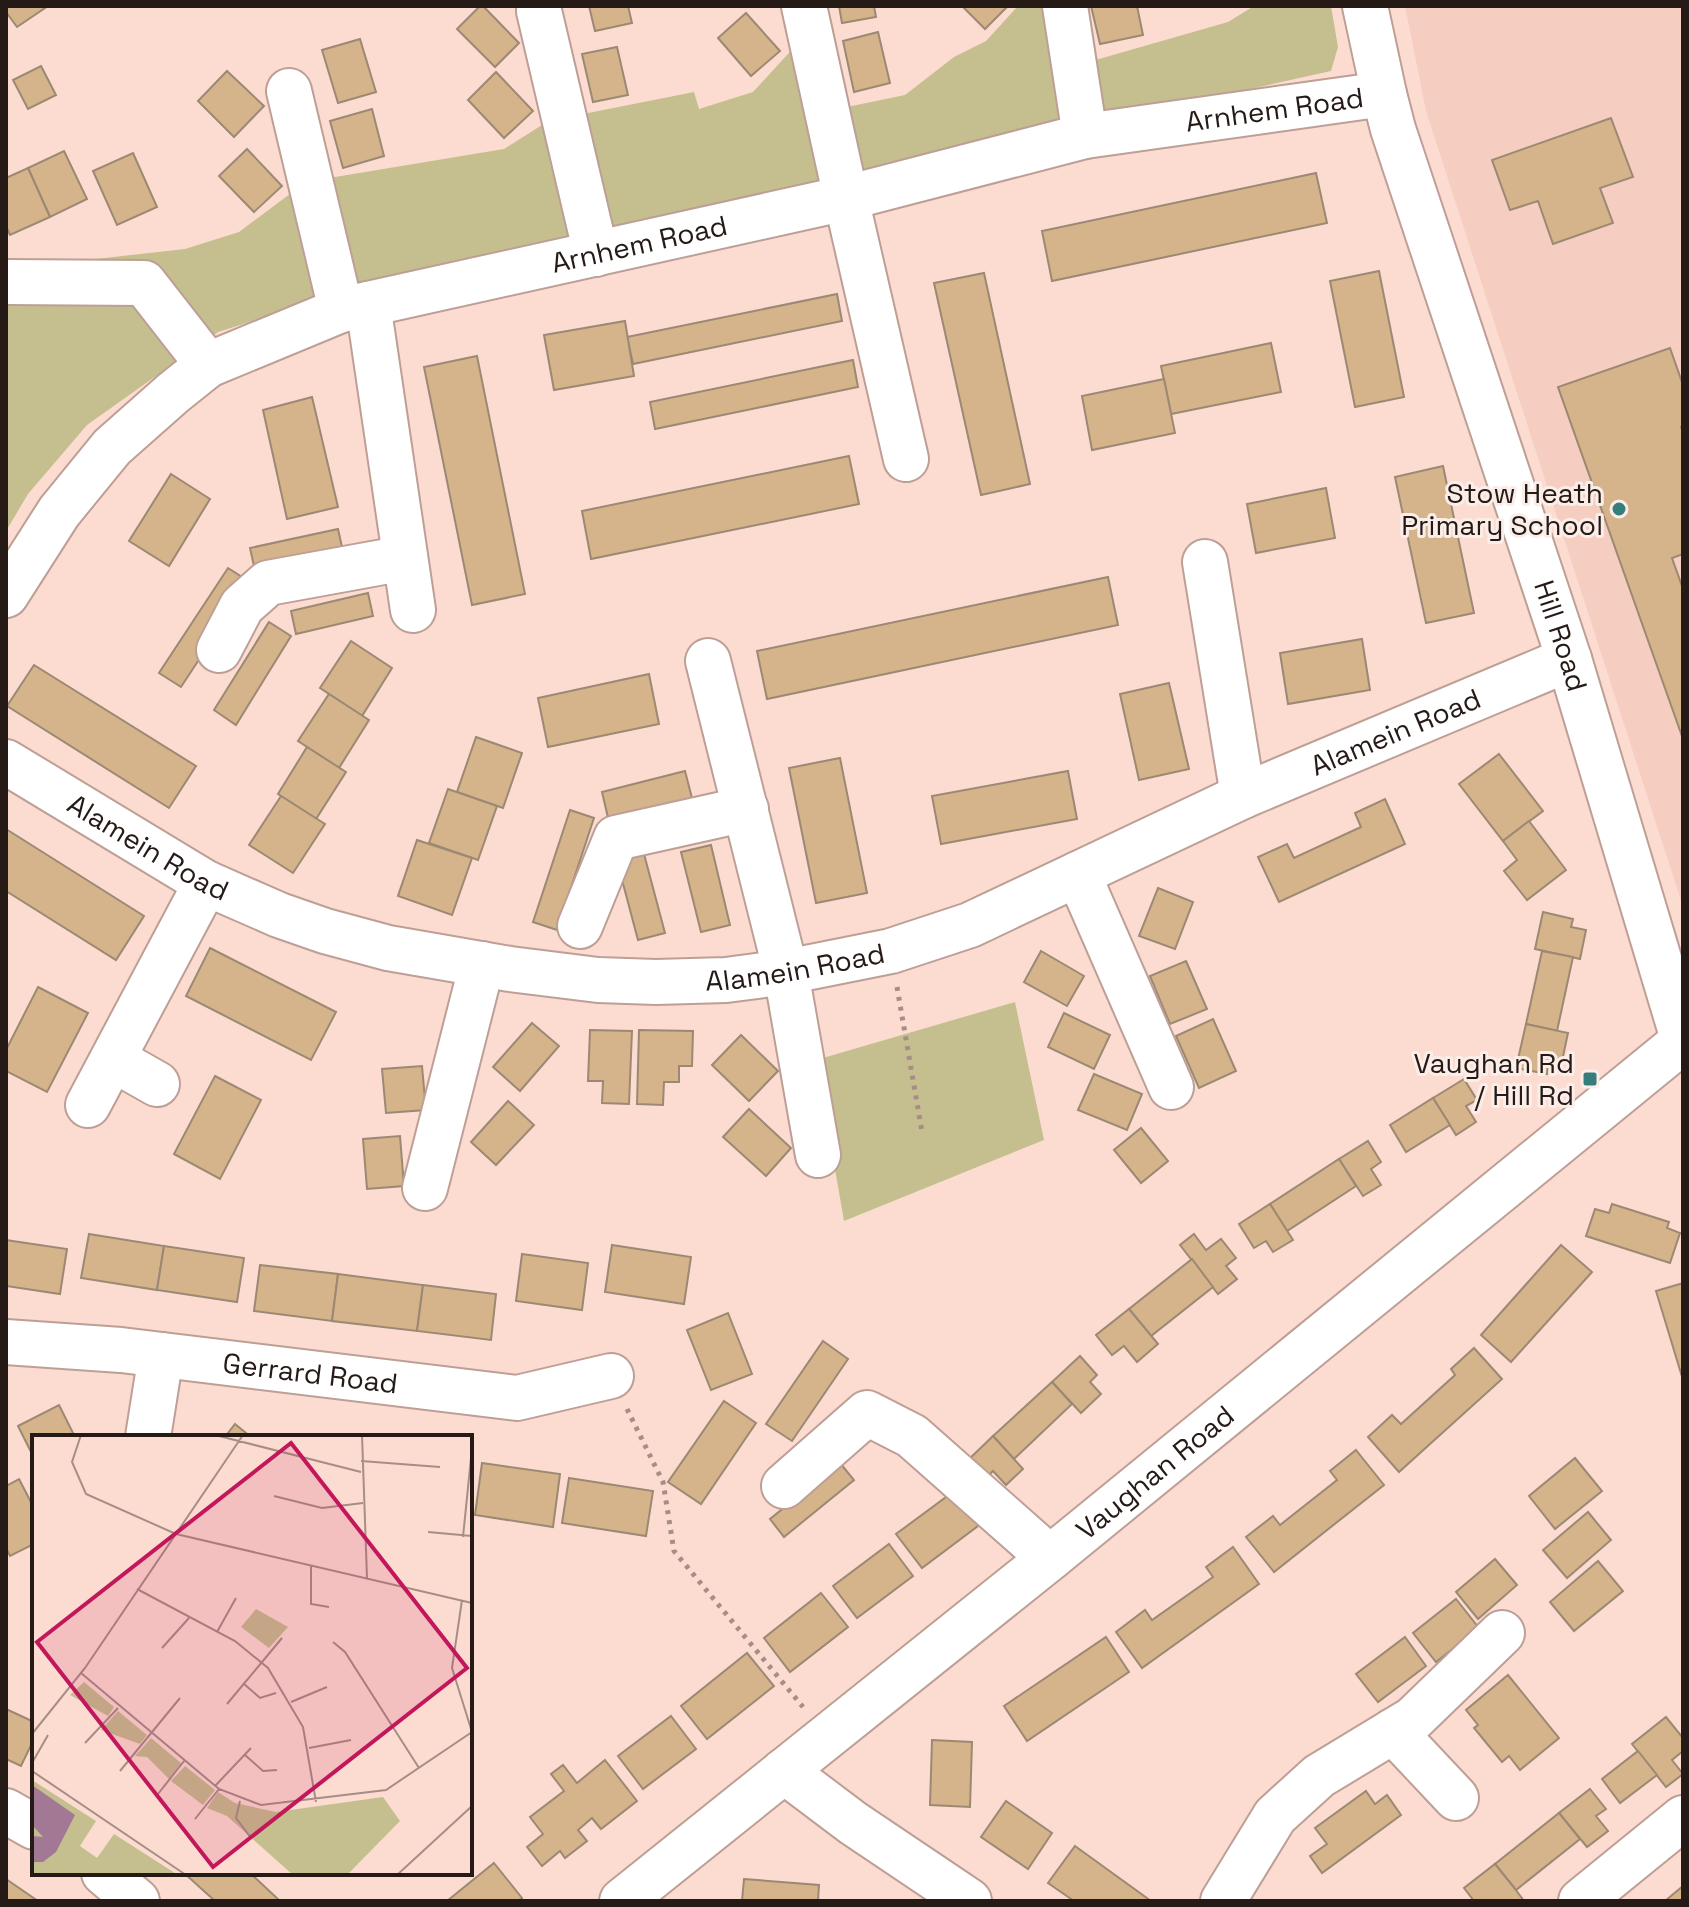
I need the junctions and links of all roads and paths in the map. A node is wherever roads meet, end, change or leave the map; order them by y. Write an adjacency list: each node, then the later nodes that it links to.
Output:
1 (804, 6): 8 (street)
2 (1065, 6): 7 (street)
3 (1365, 6): 6 (street, Hill Road)
4 (539, 11): 9 (street)
5 (289, 91): 11 (street)
6 (1384, 94): 7 (street, Arnhem Road); 19 (street, Hill Road)
7 (1085, 136): 8 (street, Arnhem Road)
8 (846, 198): 9 (street, Arnhem Road); 13 (street)
9 (596, 254): 11 (street, Arnhem Road)
10 (6, 282): 12 (street)
11 (355, 307): 12 (street, Arnhem Road); 14 (street)
12 (208, 365): 16 (street, Arnhem Road)
13 (906, 459)
14 (405, 558): 17 (street); 18 (street)
15 (1205, 562): 22 (street)
16 (6, 595)
17 (413, 610)
18 (219, 650)
19 (1569, 659): 22 (street, Alamein Road); 30 (street, Hill Road)
20 (708, 661): 23 (street)
21 (6, 762): 25 (street, Alamein Road)
22 (1243, 796): 24 (street, Alamein Road)
23 (746, 809): 26 (street); 29 (street)
24 (1078, 874): 27 (street, Alamein Road); 33 (street)
25 (206, 883): 28 (street, Alamein Road); 31 (street)
26 (580, 926)
27 (891, 951): 29 (street, Alamein Road); 35 (path)
28 (482, 964): 29 (street, Alamein Road); 37 (street)
29 (786, 972): 36 (street)
30 (1683, 1040): 43 (street, Vaughan Road)
31 (113, 1059): 32 (street); 34 (street)
32 (157, 1084)
33 (1171, 1087)
34 (88, 1105)
35 (922, 1132)
36 (818, 1155)
37 (425, 1188)
38 (6, 1342): 39 (street, Gerrard Road)
39 (161, 1355): 40 (street, Gerrard Road); 41 (street)
40 (611, 1376): 46 (path)
41 (148, 1435)
42 (784, 1486): 43 (street)
43 (1050, 1558): 46 (street, Vaughan Road)
44 (1502, 1633): 45 (street)
45 (1393, 1731): 48 (street); 56 (street)
46 (826, 1736): 47 (street, Vaughan Road)
47 (784, 1771): 54 (street, Vaughan Road); 55 (street)
48 (1456, 1798)
49 (6, 1811): 51 (street)
50 (1683, 1818): 57 (street)
51 (32, 1826)
52 (106, 1875): 53 (street)
53 (137, 1901)
54 (622, 1901)
55 (969, 1901)
56 (1223, 1901)
57 (1581, 1901)

